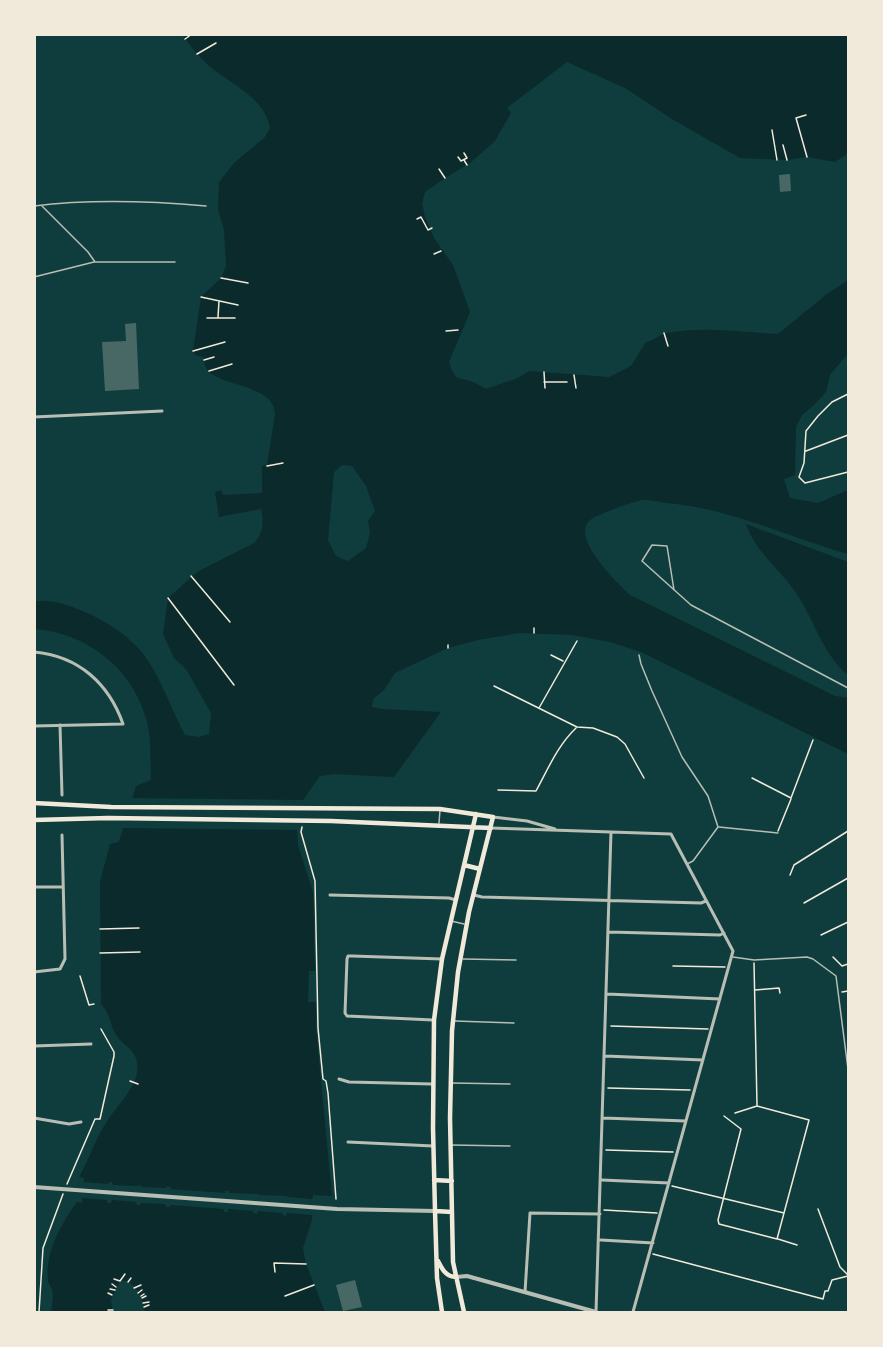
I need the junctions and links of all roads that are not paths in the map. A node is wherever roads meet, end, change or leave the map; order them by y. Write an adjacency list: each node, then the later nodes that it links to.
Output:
1 (35, 206): 2 (lane)
2 (41, 206): 3 (lane); 4 (lane)
3 (206, 206)
4 (94, 262): 5 (lane); 6 (lane)
5 (175, 262)
6 (34, 277)
7 (162, 411): 8 (street)
8 (34, 417)
9 (674, 590): 9 (lane); 12 (lane)
10 (34, 652): 13 (street)
11 (639, 655): 23 (lane)
12 (849, 688)
13 (60, 725): 14 (street); 15 (street)
14 (34, 726)
15 (62, 795)
16 (34, 803): 17 (main road)
17 (440, 809): 18 (main road); 21 (lane)
18 (476, 814): 19 (main road); 22 (main road)
19 (493, 817): 24 (main road); 25 (street)
20 (34, 820): 21 (main road)
21 (439, 825): 22 (main road)
22 (472, 827): 24 (main road); 30 (main road)
23 (718, 827): 27 (lane); 29 (lane)
24 (491, 828): 25 (street); 31 (main road)
25 (560, 831): 26 (street)
26 (611, 832): 29 (street); 37 (street)
27 (778, 832)
28 (62, 835): 33 (street)
29 (687, 864): 38 (street)
30 (464, 865): 31 (main road); 36 (main road)
31 (480, 869): 35 (main road)
32 (34, 887): 33 (street)
33 (63, 887): 47 (street)
34 (330, 895): 36 (street)
35 (474, 895): 37 (street); 40 (main road)
36 (456, 900): 39 (main road)
37 (610, 901): 38 (street); 41 (street)
38 (706, 901): 42 (street)
39 (450, 921): 40 (lane); 44 (main road)
40 (467, 924): 45 (main road)
41 (609, 932): 42 (street); 48 (street)
42 (724, 933): 43 (street)
43 (732, 956): 49 (street); 57 (lane)
44 (442, 959): 50 (main road); 50 (street)
45 (460, 959): 46 (lane); 51 (main road)
46 (516, 960)
47 (34, 972)
48 (607, 994): 49 (street); 55 (street)
49 (720, 999): 56 (street)
50 (434, 1020): 60 (main road)
51 (452, 1020): 52 (lane); 59 (main road)
52 (514, 1023)
53 (91, 1044): 54 (street)
54 (34, 1046)
55 (605, 1056): 56 (street); 63 (street)
56 (703, 1060): 64 (street)
57 (849, 1069)
58 (339, 1079): 60 (street)
59 (451, 1083): 61 (lane); 67 (main road)
60 (433, 1084): 68 (main road)
61 (510, 1084)
62 (34, 1118): 65 (street)
63 (603, 1118): 64 (street); 71 (street)
64 (686, 1121): 73 (street)
65 (81, 1122)
66 (348, 1142): 68 (street)
67 (451, 1145): 69 (lane); 72 (main road)
68 (434, 1146): 70 (main road)
69 (510, 1146)
70 (434, 1180): 72 (main road); 75 (main road)
71 (602, 1180): 73 (street); 77 (street)
72 (452, 1181): 76 (main road)
73 (669, 1184): 79 (street)
74 (34, 1187): 75 (street)
75 (435, 1211): 76 (main road); 80 (main road)
76 (452, 1212): 81 (main road)
77 (600, 1212): 78 (street); 82 (street)
78 (600, 1240): 79 (street); 85 (street)
79 (652, 1243): 86 (street)
80 (436, 1259): 81 (main road); 83 (main road)
81 (456, 1277): 82 (street); 84 (main road)
82 (525, 1292): 85 (street)
83 (442, 1312)
84 (464, 1312)
85 (596, 1312)
86 (633, 1312)

